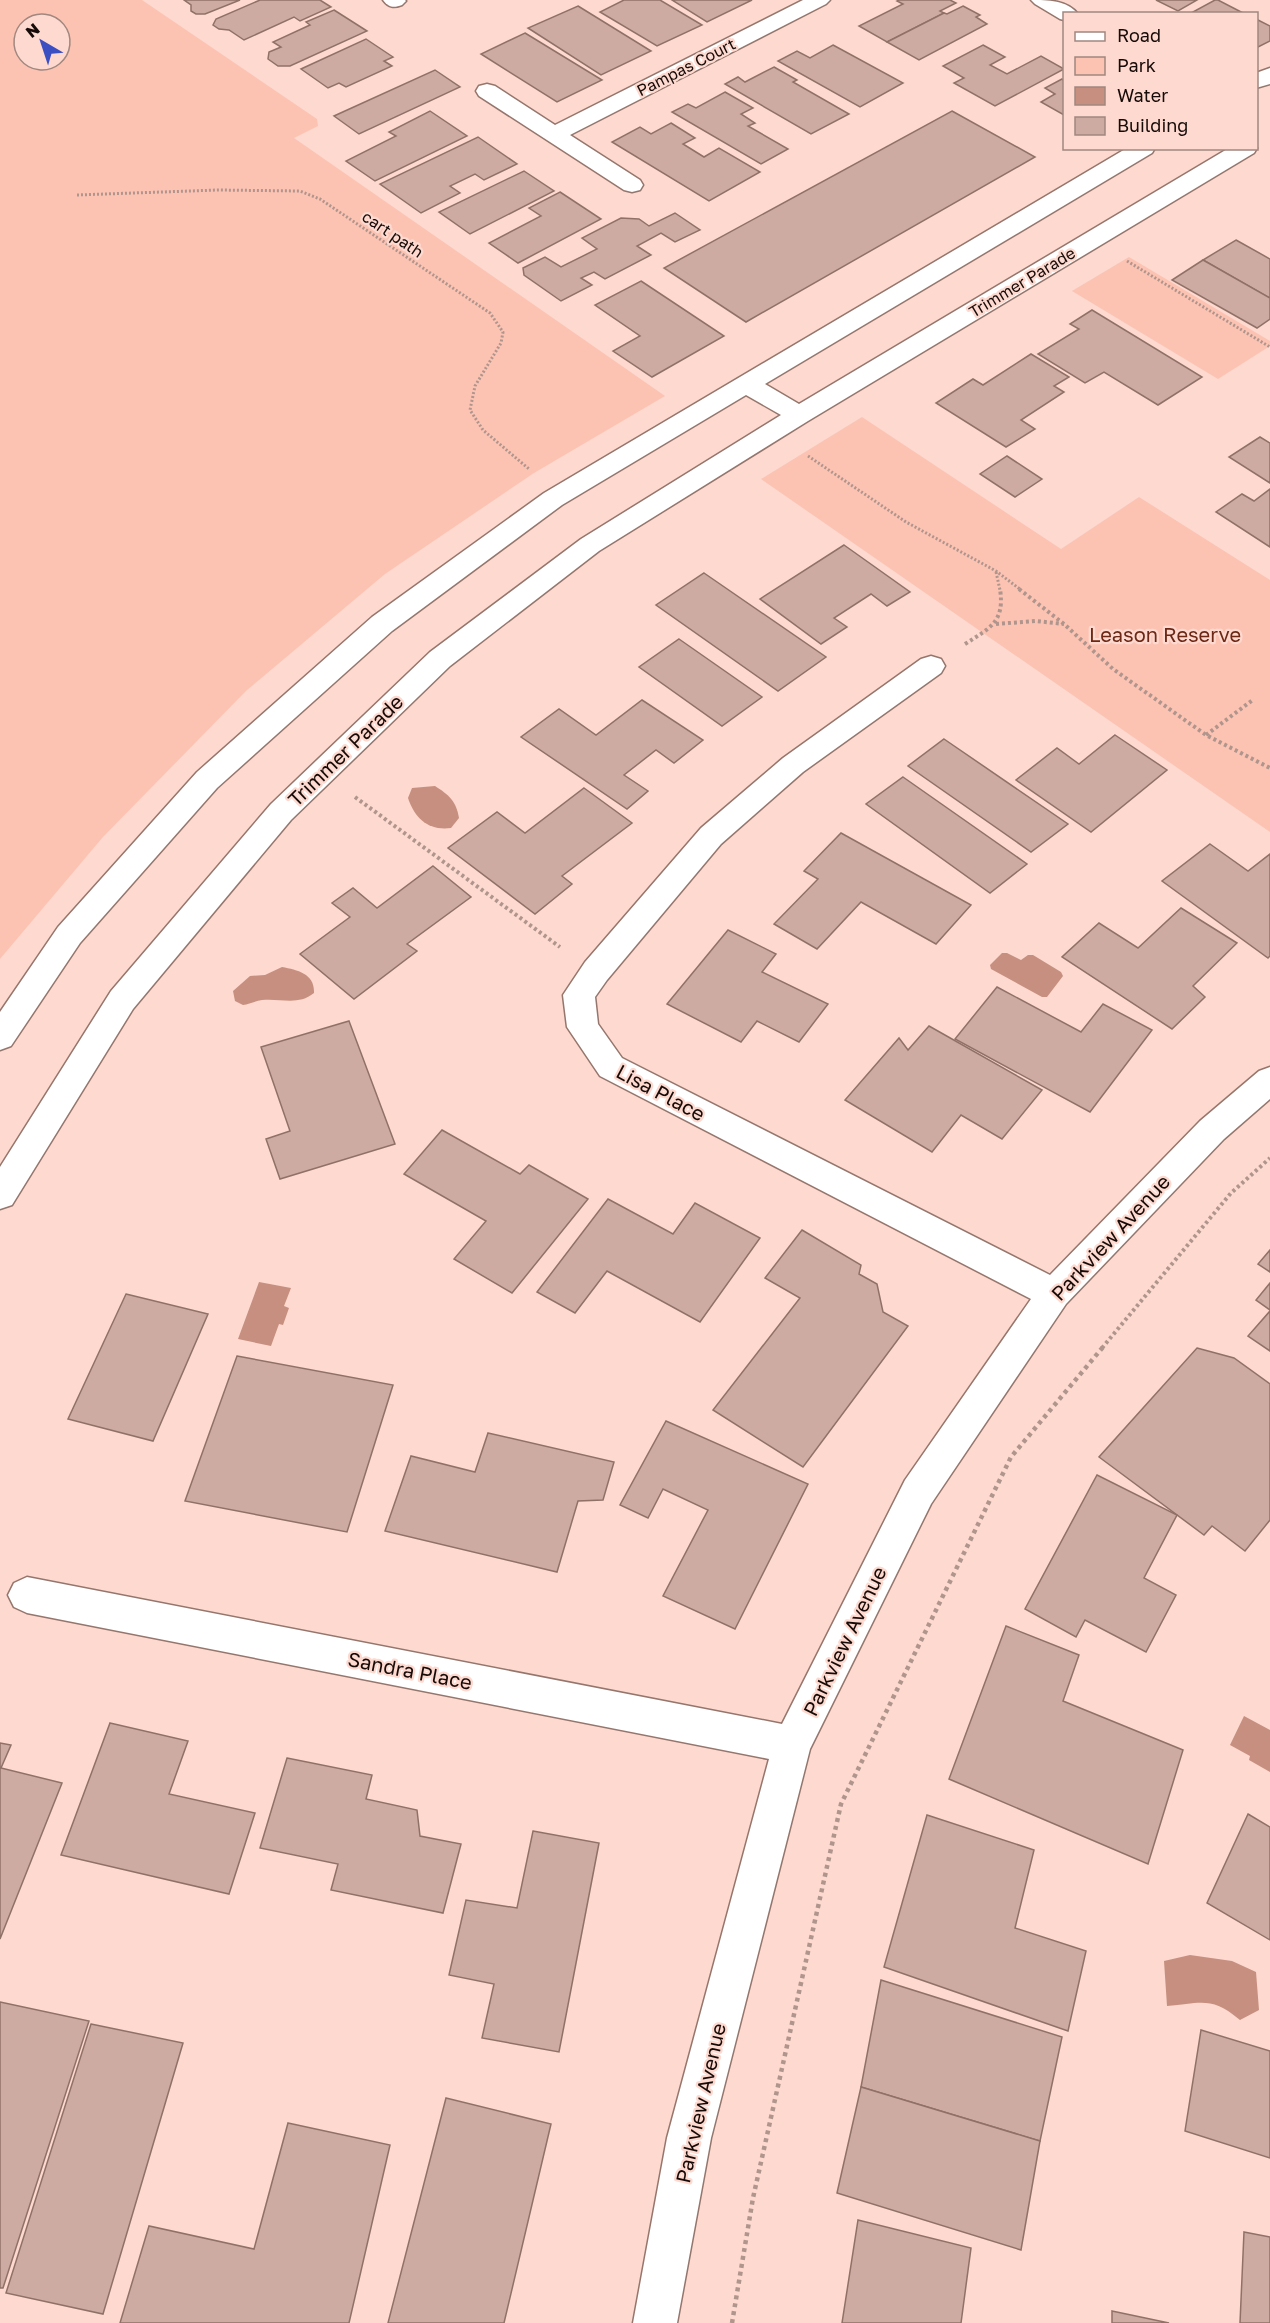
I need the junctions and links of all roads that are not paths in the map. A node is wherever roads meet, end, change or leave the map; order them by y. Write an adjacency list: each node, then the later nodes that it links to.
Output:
1 (819, 0): 5 (main road, Pampas Court)
2 (1042, 0): 3 (main road)
3 (1064, 12)
4 (487, 91): 5 (main road)
5 (554, 134): 8 (main road)
6 (1141, 150): 9 (main road)
7 (1243, 150): 10 (main road, Trimmer Parade)
8 (632, 185)
9 (746, 384): 10 (main road); 12 (main road)
10 (799, 415): 14 (main road, Trimmer Parade)
11 (931, 666): 15 (main road, Lisa Place)
12 (0, 1037)
13 (1270, 1080): 15 (main road, Parkview Avenue)
14 (0, 1195)
15 (1054, 1294): 17 (main road, Parkview Avenue)
16 (27, 1595): 17 (main road, Sandra Place)
17 (792, 1745): 18 (main road, Parkview Avenue)
18 (655, 2323)

